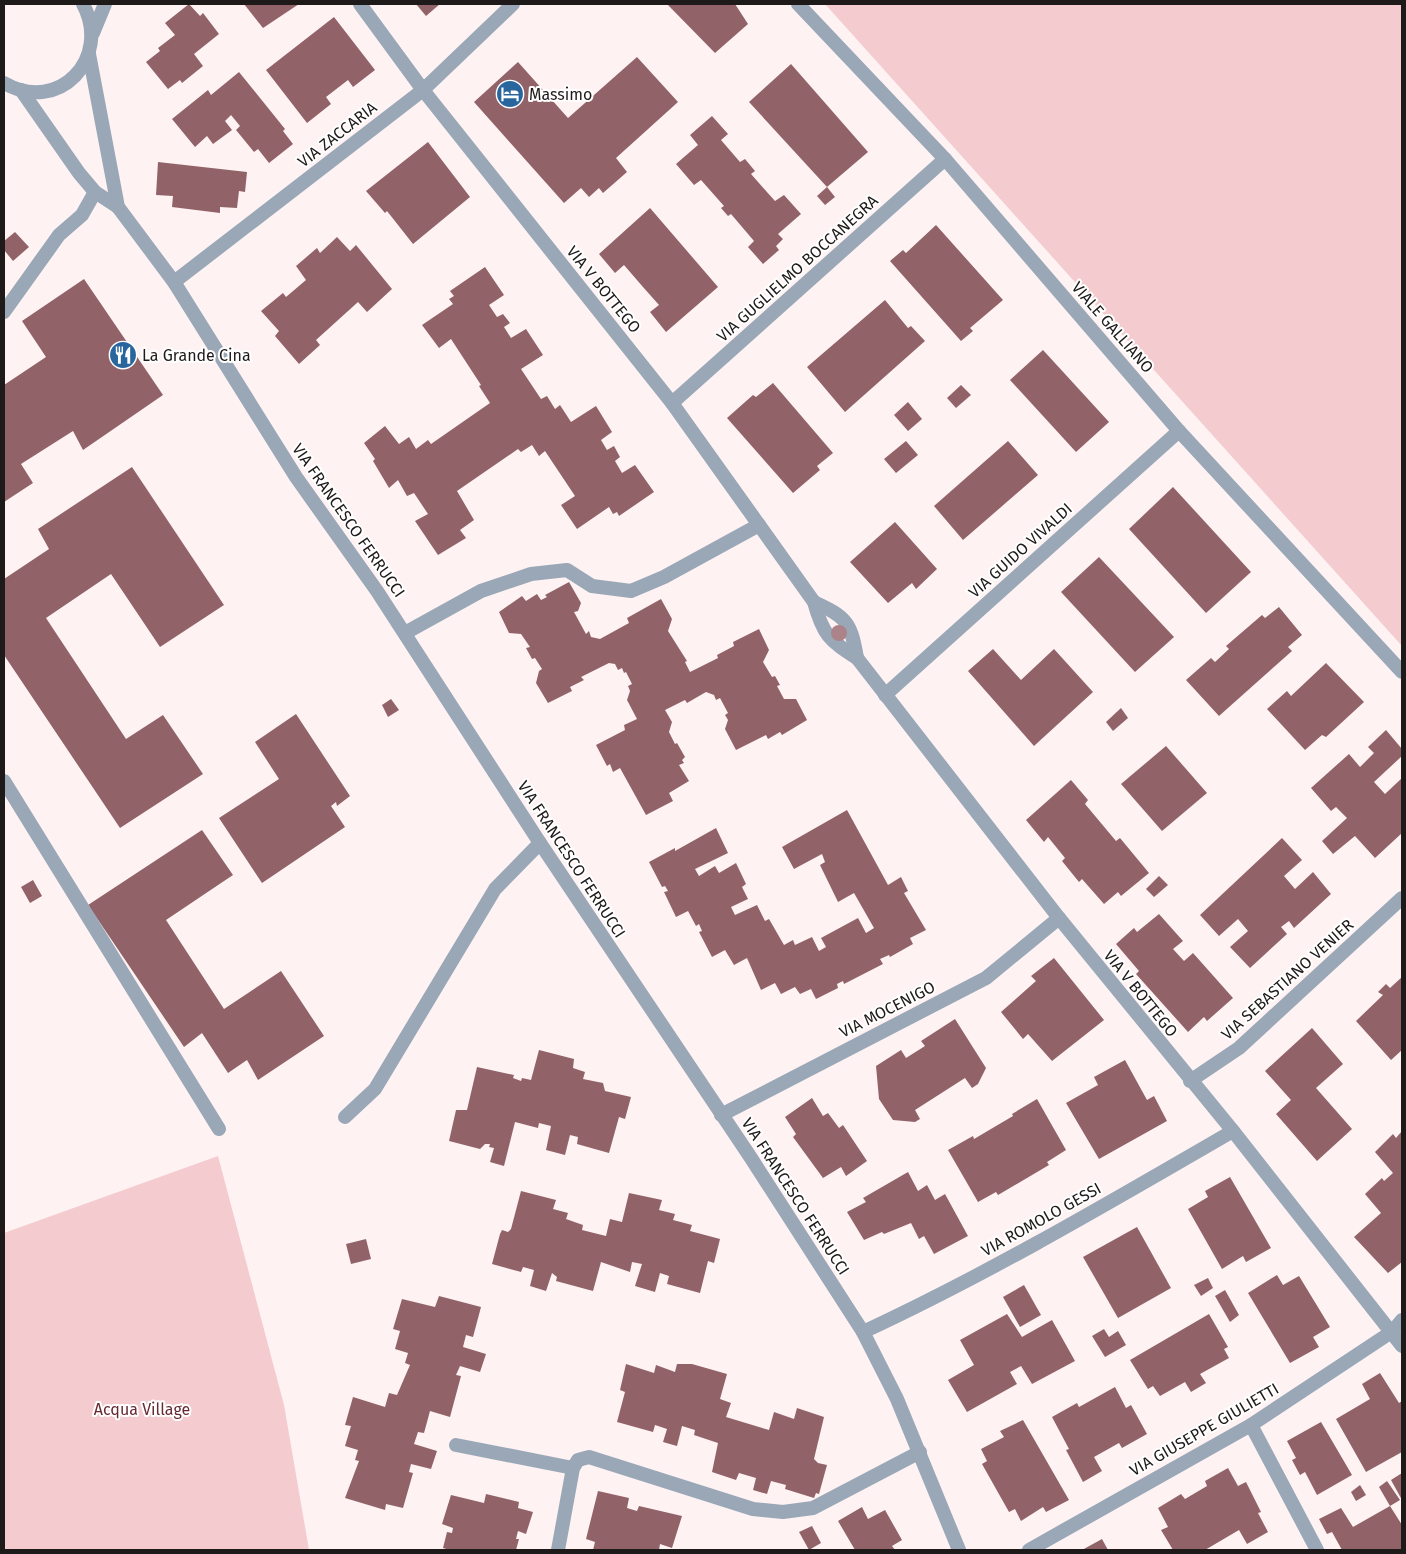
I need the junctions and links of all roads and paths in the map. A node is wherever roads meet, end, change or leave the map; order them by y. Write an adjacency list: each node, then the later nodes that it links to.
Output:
1 (83, 4): 6 (street)
2 (106, 4): 6 (street)
3 (360, 4): 10 (street, VIA V BOTTEGO)
4 (513, 4): 10 (street, VIA ZACCARIA)
5 (798, 4): 11 (street, VIALE GALLIANO)
6 (93, 34): 7 (street)
7 (89, 54): 9 (street); 13 (street, VIA FRANCESCO FERRUCCI)
8 (4, 83): 9 (street)
9 (22, 90): 12 (street, VIA FRANCESCO FERRUCCI)
10 (423, 90): 14 (street, VIA ZACCARIA); 16 (street, VIA V BOTTEGO)
11 (946, 159): 16 (street, VIA GUGLIELMO BOCCANEGRA); 17 (street, VIALE GALLIANO)
12 (95, 192): 13 (street, VIA FRANCESCO FERRUCCI); 15 (street)
13 (118, 207): 14 (street, VIA FRANCESCO FERRUCCI)
14 (174, 282): 20 (street, VIA FRANCESCO FERRUCCI)
15 (4, 312)
16 (672, 403): 18 (street, VIA V BOTTEGO)
17 (1179, 430): 22 (street, VIALE GALLIANO); 23 (street, VIA GUIDO VIVALDI)
18 (759, 525): 19 (street, VIA V BOTTEGO); 20 (street)
19 (814, 602): 21 (street, VIA V BOTTEGO); 21 (street, VIA V BOTTEGO)
20 (405, 633): 25 (street, VIA FRANCESCO FERRUCCI)
21 (858, 658): 23 (street, VIA V BOTTEGO)
22 (1402, 672)
23 (885, 695): 27 (street, VIA V BOTTEGO)
24 (4, 782): 31 (street)
25 (540, 843): 29 (street, VIA FRANCESCO FERRUCCI); 30 (street)
26 (1402, 898): 28 (street, VIA SEBASTIANO VENIER)
27 (1059, 918): 28 (street, VIA V BOTTEGO); 29 (street, VIA MOCENIGO)
28 (1190, 1081): 32 (street, VIA V BOTTEGO)
29 (721, 1115): 35 (street, VIA FRANCESCO FERRUCCI)
30 (345, 1118)
31 (219, 1129)
32 (1233, 1131): 34 (street, VIA V BOTTEGO); 35 (street, VIA ROMOLO GESSI)
33 (1402, 1320): 34 (street, VIA GIUSEPPE GIULIETTI)
34 (1392, 1331): 36 (street, VIA V BOTTEGO); 37 (street, VIA GIUSEPPE GIULIETTI)
35 (863, 1332): 39 (street, VIA FRANCESCO FERRUCCI)
36 (1402, 1346)
37 (1251, 1425): 43 (street, VIA GIUSEPPE GIULIETTI); 44 (street)
38 (456, 1445): 40 (street)
39 (920, 1452): 40 (street); 42 (street, VIA FRANCESCO FERRUCCI)
40 (573, 1468): 41 (street)
41 (558, 1550)
42 (959, 1550)
43 (1029, 1550)
44 (1317, 1550)

